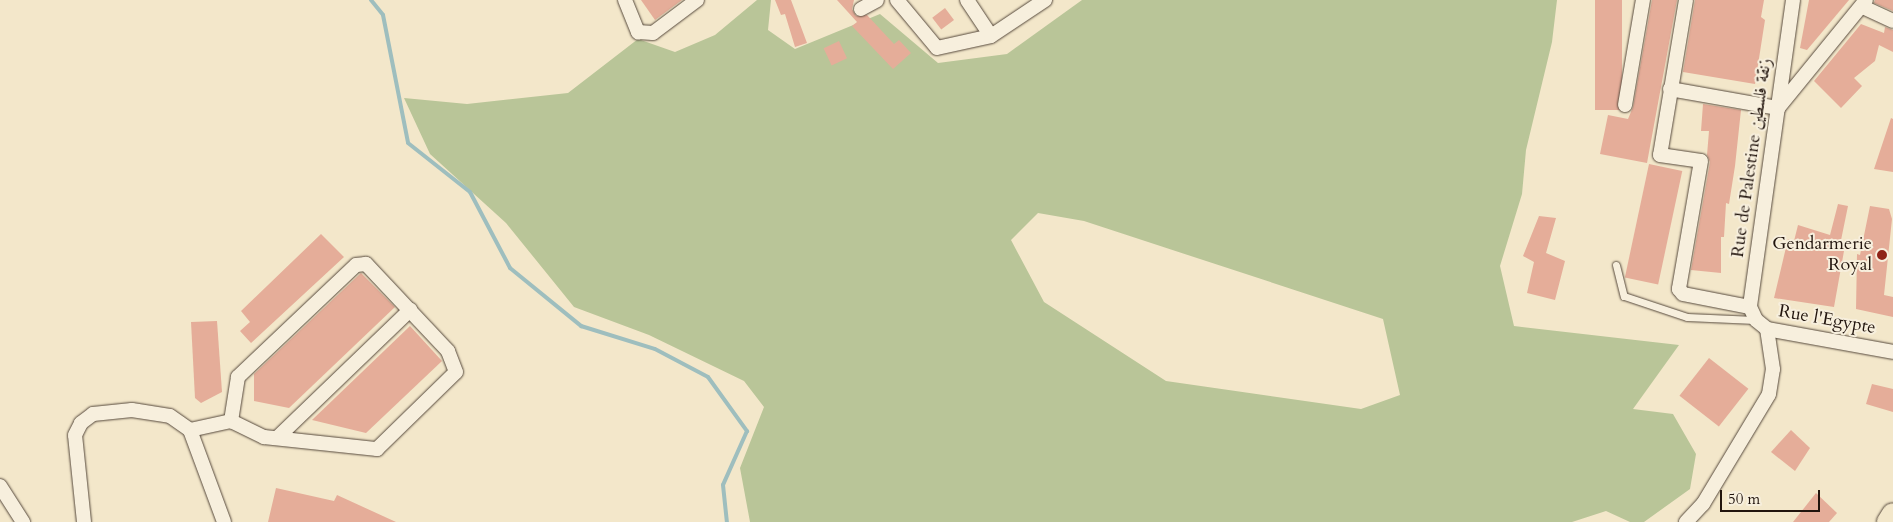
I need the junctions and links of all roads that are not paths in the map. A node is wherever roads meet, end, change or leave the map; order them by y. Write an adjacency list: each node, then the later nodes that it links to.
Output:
1 (625, 0): 2 (street)
2 (697, 0)
3 (877, 0): 11 (street)
4 (898, 0): 13 (street)
5 (967, 0): 13 (street)
6 (1045, 0): 13 (street)
7 (1643, 0): 15 (street)
8 (1686, 0): 14 (street)
9 (1793, 0): 16 (street, Rue de Palestine زنقة فلسطين)
10 (1864, 4): 12 (street); 16 (street)
11 (861, 9)
12 (1893, 21)
13 (991, 36)
14 (1670, 89): 16 (street); 18 (street)
15 (1625, 105)
16 (1778, 108): 18 (street, Rue de Palestine زنقة فلسطين)
17 (1616, 265): 20 (lane)
18 (1750, 307): 20 (street)
19 (410, 310): 22 (street); 24 (street); 24 (street)
20 (1762, 324): 21 (street, Rue l'Egypte); 30 (street)
21 (1893, 352)
22 (231, 421): 23 (street); 24 (street)
23 (190, 430): 28 (street); 29 (street)
24 (277, 438)
25 (0, 486): 27 (street)
26 (1893, 514): 31 (main road)
27 (23, 522)
28 (84, 522)
29 (224, 522)
30 (1686, 522)
31 (1888, 522)

